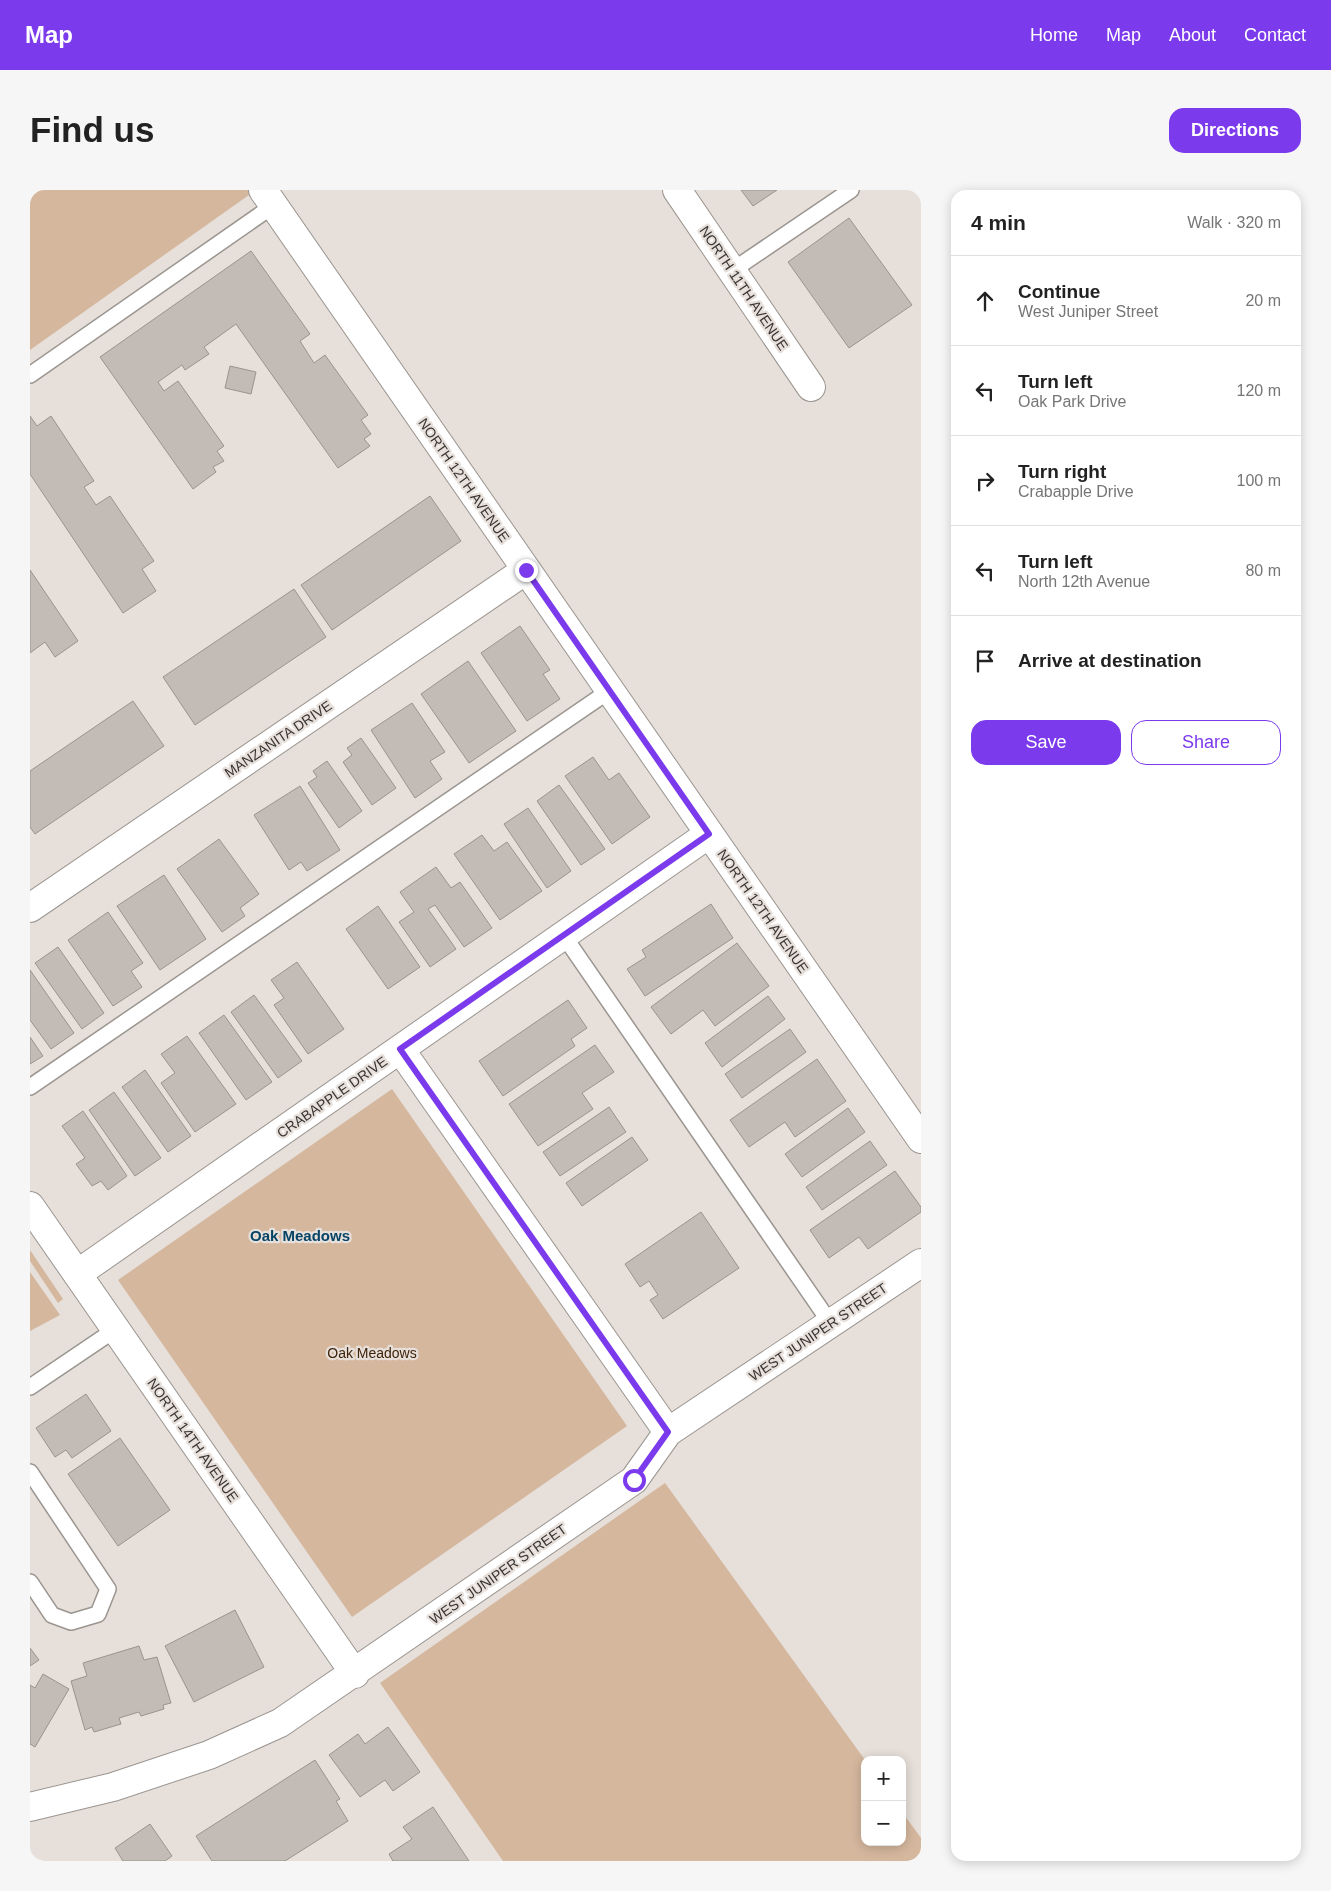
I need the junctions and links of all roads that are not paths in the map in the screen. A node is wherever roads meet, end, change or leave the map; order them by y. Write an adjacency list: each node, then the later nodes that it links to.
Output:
1 (677, 190): 4 (street, NORTH 11TH AVENUE)
2 (851, 190): 4 (lane)
3 (269, 198): 5 (lane); 7 (street, NORTH 12TH AVENUE)
4 (732, 270): 6 (street, NORTH 11TH AVENUE)
5 (30, 375)
6 (811, 387)
7 (526, 570): 8 (street, NORTH 12TH AVENUE); 10 (street, MANZANITA DRIVE)
8 (609, 691): 9 (street, NORTH 12TH AVENUE); 13 (lane)
9 (709, 834): 11 (street, CRABAPPLE DRIVE); 14 (street, NORTH 12TH AVENUE)
10 (30, 908)
11 (564, 936): 12 (street, CRABAPPLE DRIVE); 18 (lane)
12 (400, 1049): 17 (street, CRABAPPLE DRIVE); 21 (street)
13 (30, 1088)
14 (921, 1139)
15 (30, 1206): 17 (street, NORTH 14TH AVENUE)
16 (921, 1263): 18 (street, WEST JUNIPER STREET)
17 (77, 1274): 19 (street, NORTH 14TH AVENUE)
18 (831, 1324): 21 (street, WEST JUNIPER STREET)
19 (116, 1329): 20 (lane); 24 (street, NORTH 14TH AVENUE)
20 (30, 1387)
21 (668, 1432): 24 (street, WEST JUNIPER STREET)
22 (30, 1472): 23 (lane)
23 (30, 1582)
24 (355, 1674): 25 (street, WEST JUNIPER STREET)
25 (30, 1807)

